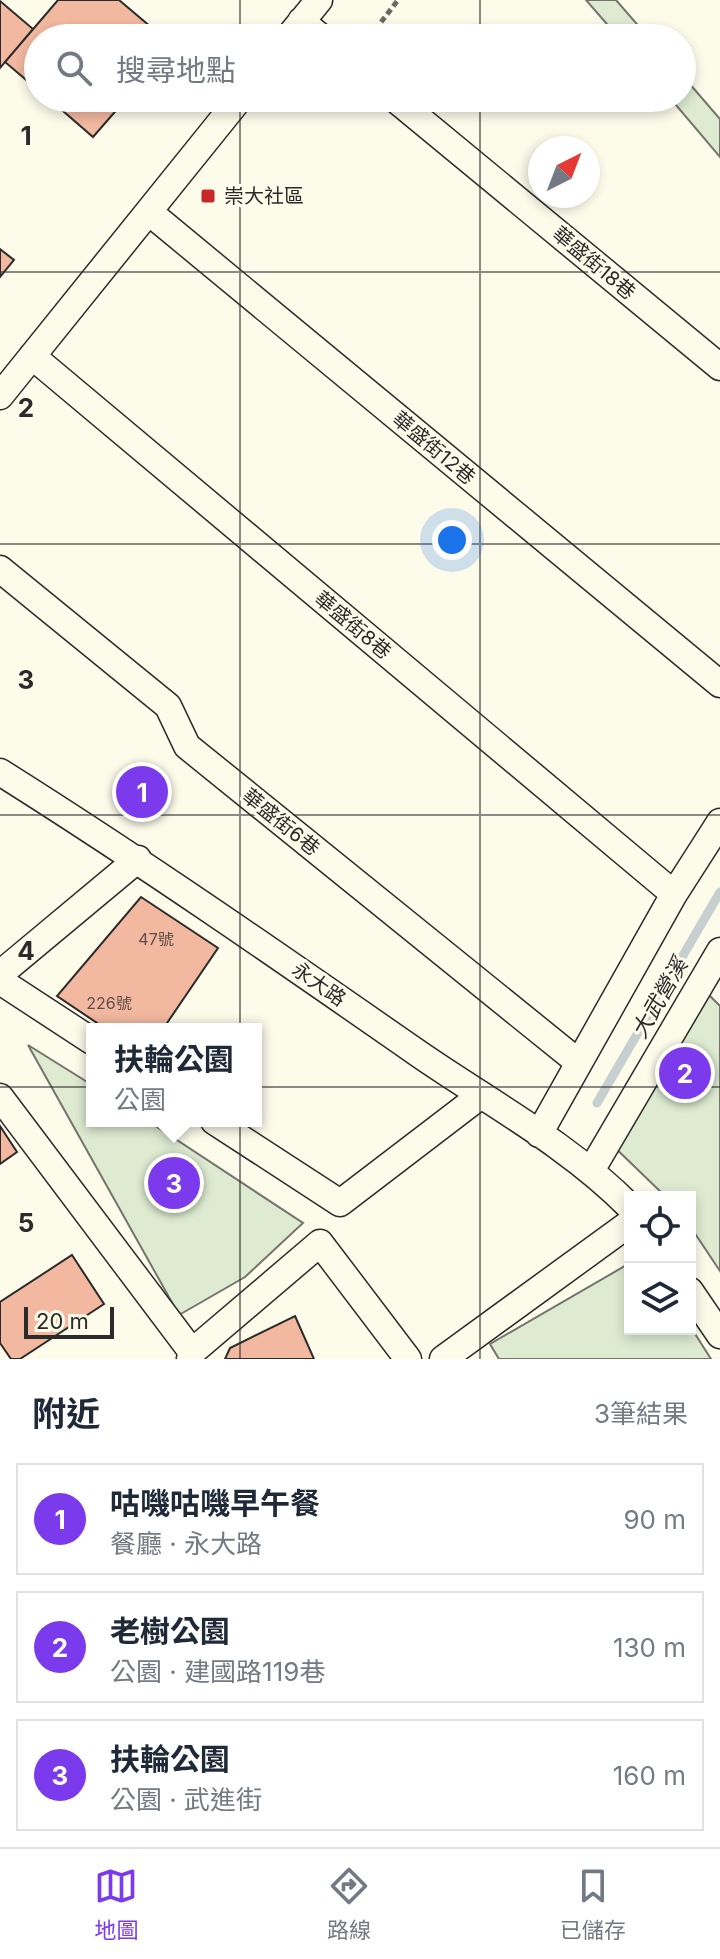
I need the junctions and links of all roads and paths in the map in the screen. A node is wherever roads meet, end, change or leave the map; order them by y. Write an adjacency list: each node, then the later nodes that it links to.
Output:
1 (319, 0): 3 (street)
2 (398, 0): 4 (path)
3 (308, 24)
4 (380, 24)
5 (229, 112): 7 (street)
6 (411, 112): 9 (street, 華盛街18巷)
7 (149, 212): 8 (street); 12 (street, 華盛街12巷)
8 (32, 356): 10 (street); 16 (street, 華盛街8巷)
9 (720, 367)
10 (0, 396)
11 (0, 569): 21 (street, 華盛街6巷)
12 (720, 684)
13 (0, 772): 15 (street, 永大路)
14 (720, 822): 16 (street)
15 (138, 859): 18 (street); 22 (street, 永大路)
16 (674, 894): 21 (street)
17 (720, 951): 26 (street)
18 (0, 974)
19 (0, 981): 20 (street)
20 (86, 1037)
21 (578, 1062): 25 (street)
22 (480, 1096): 25 (street, 永大路); 28 (street)
23 (0, 1097): 33 (street)
24 (223, 1127): 28 (street)
25 (539, 1134): 26 (street, 永大路)
26 (592, 1169): 27 (street, 永大路)
27 (624, 1201)
28 (340, 1203): 30 (street)
29 (624, 1227): 35 (street)
30 (320, 1243): 33 (street); 34 (street)
31 (696, 1300): 32 (street)
32 (720, 1335)
33 (191, 1355)
34 (408, 1359)
35 (443, 1359)

